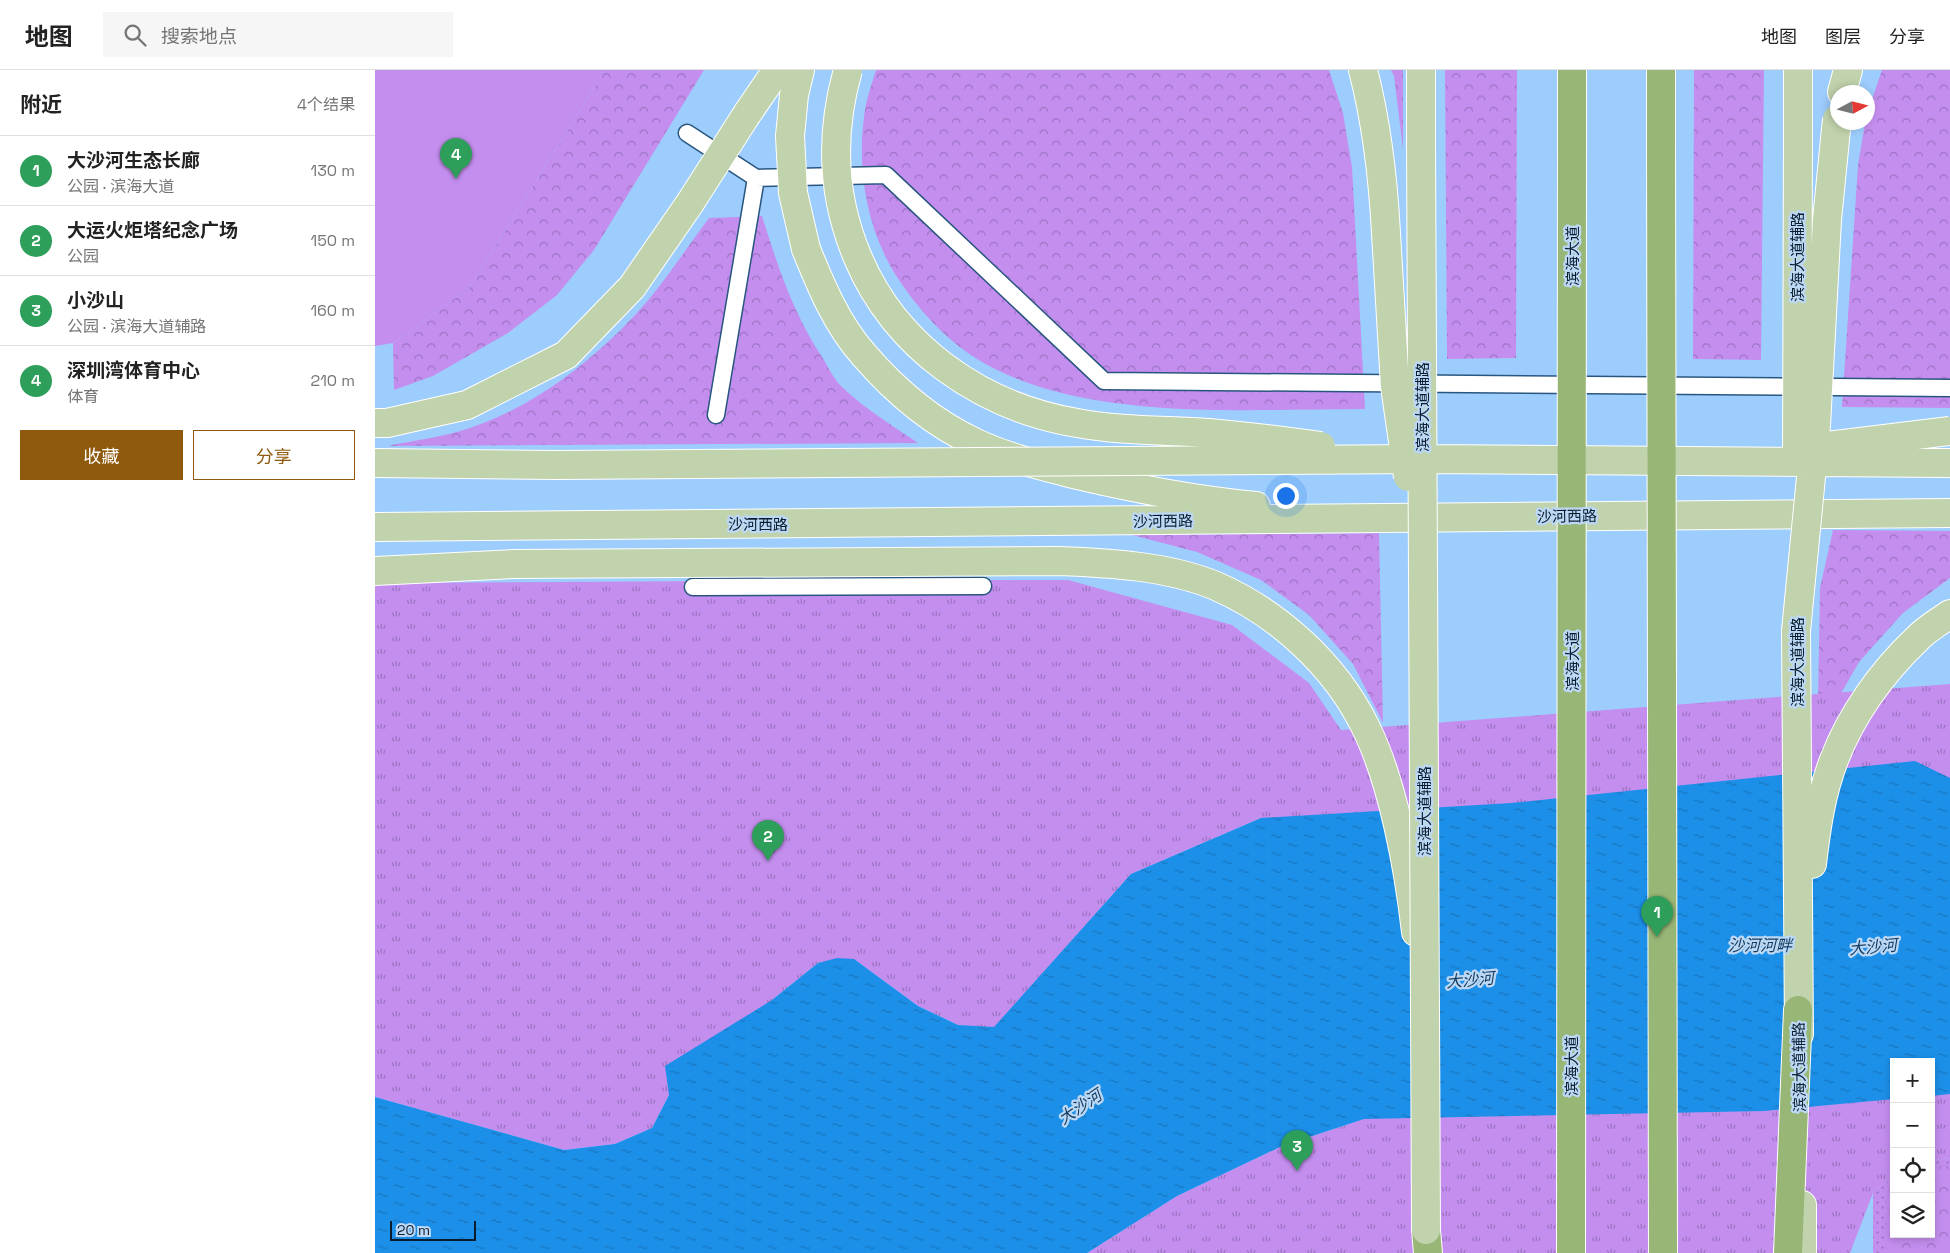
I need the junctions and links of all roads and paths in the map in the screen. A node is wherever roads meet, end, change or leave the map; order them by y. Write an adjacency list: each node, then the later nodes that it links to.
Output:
1 (777, 70): 16 (main road, bridge)
2 (800, 70): 25 (main road, bridge)
3 (848, 70): 18 (main road, bridge)
4 (1363, 70): 30 (main road, bridge)
5 (1421, 70): 30 (main road, 滨海大道辅路, bridge)
6 (1572, 70): 36 (highway, 滨海大道, bridge)
7 (1661, 70): 37 (highway, bridge)
8 (1798, 70): 32 (main road, 滨海大道辅路, bridge)
9 (1847, 70): 10 (main road)
10 (1844, 85)
11 (1836, 130): 32 (main road, bridge)
12 (687, 133): 13 (lane)
13 (756, 178): 14 (lane); 15 (lane)
14 (1950, 388)
15 (716, 415)
16 (375, 423)
17 (1950, 431): 19 (main road, bridge)
18 (1427, 459): 19 (main road, bridge); 21 (main road, bridge)
19 (1687, 462): 20 (main road, bridge)
20 (1950, 463)
21 (375, 464)
22 (1950, 504): 23 (main road)
23 (1881, 512): 24 (main road, 沙河西路); 25 (main road, 沙河西路)
24 (1950, 512)
25 (1399, 518): 26 (main road, 沙河西路)
26 (375, 527)
27 (375, 571): 34 (main road, bridge)
28 (983, 586): 29 (lane)
29 (693, 587)
30 (1423, 607): 34 (main road, 滨海大道辅路, bridge)
31 (1950, 614): 33 (main road)
32 (1797, 631): 33 (main road, 滨海大道辅路)
33 (1798, 1010): 38 (highway); 39 (main road, 滨海大道辅路)
34 (1425, 1012): 35 (main road, 滨海大道辅路, bridge)
35 (1427, 1245)
36 (1571, 1253)
37 (1663, 1253)
38 (1788, 1253)
39 (1802, 1253)

